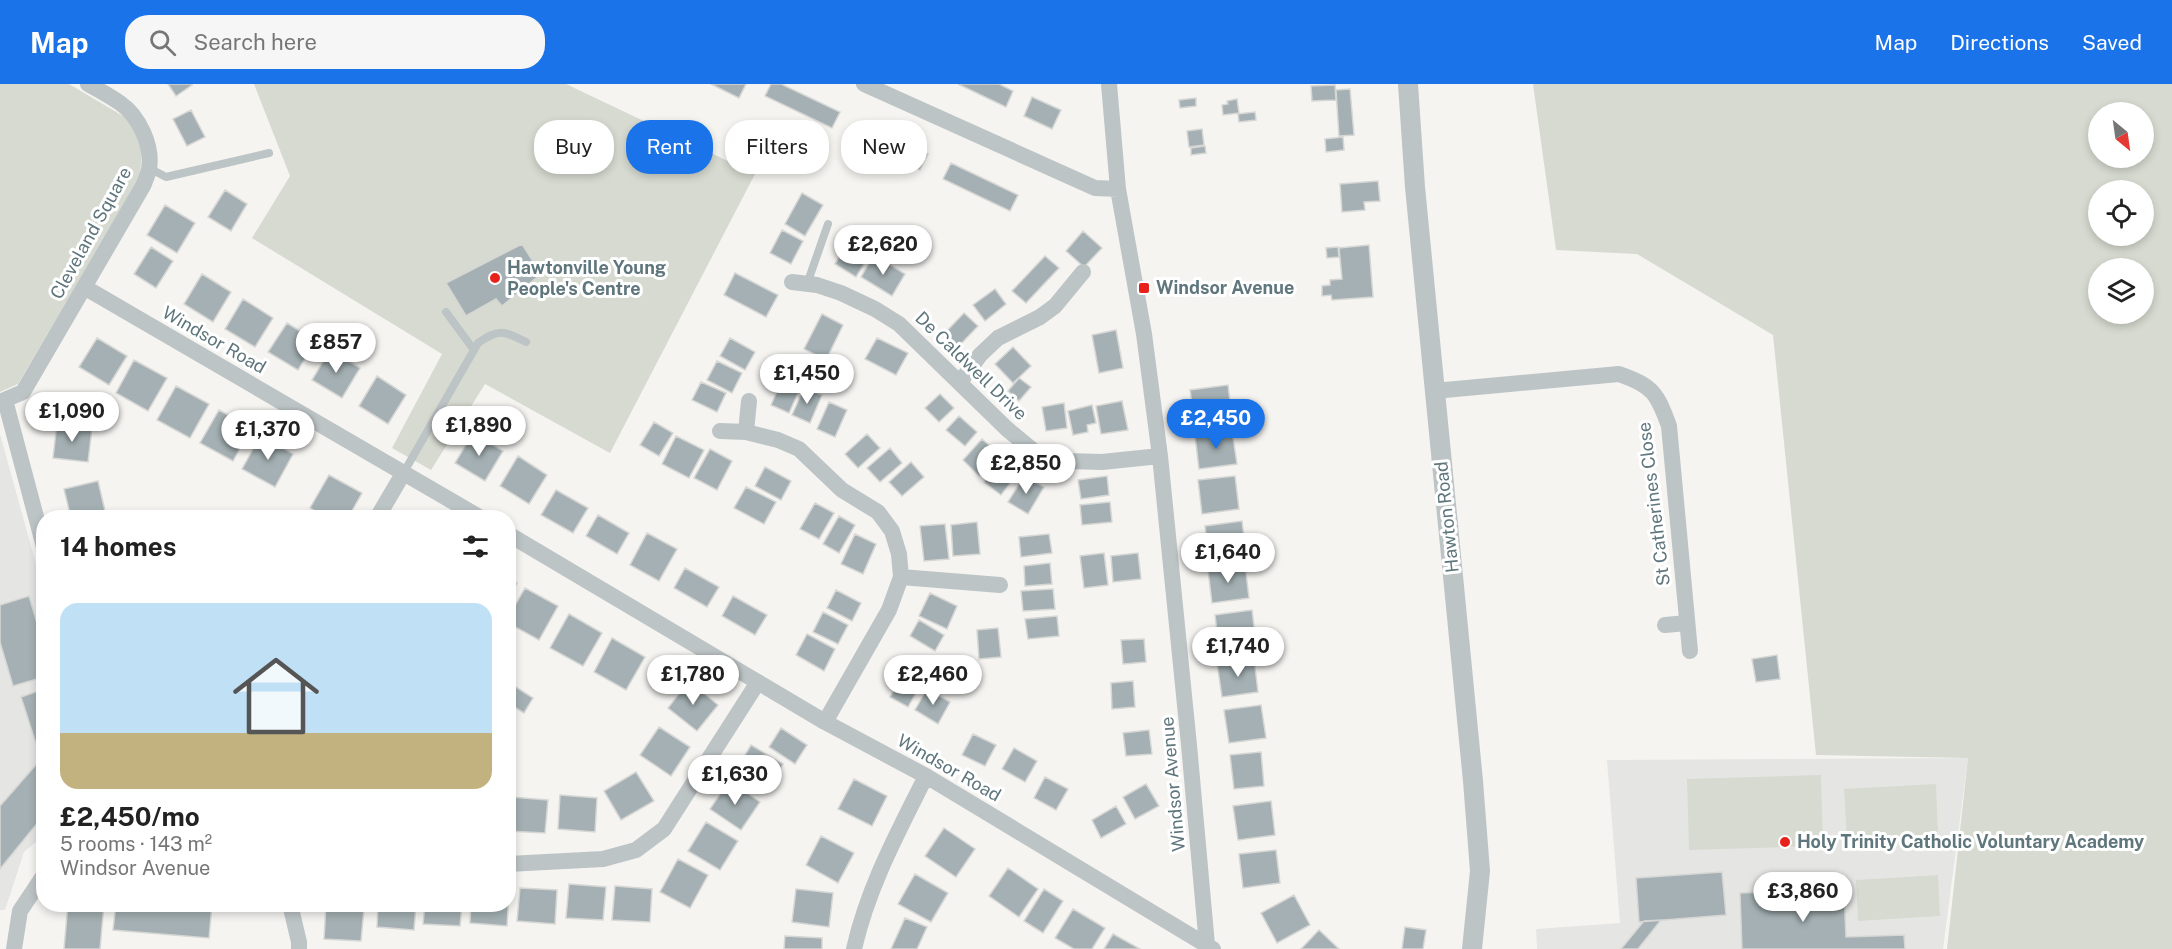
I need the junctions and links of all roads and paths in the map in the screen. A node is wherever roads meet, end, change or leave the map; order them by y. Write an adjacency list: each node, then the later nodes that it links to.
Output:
1 (88, 84): 6 (street, Cleveland Square)
2 (864, 84): 7 (street)
3 (1109, 84): 7 (street, Windsor Avenue)
4 (1408, 84): 16 (street, Hawton Road)
5 (269, 153): 6 (lane)
6 (149, 168): 11 (street, Cleveland Square)
7 (1118, 189): 21 (street, Windsor Avenue)
8 (828, 224): 10 (lane)
9 (1083, 272): 15 (street)
10 (799, 283): 15 (street, De Caldwell Drive)
11 (84, 287): 17 (street, Cleveland Square); 22 (street, Windsor Road)
12 (446, 312): 14 (lane)
13 (526, 342): 14 (lane)
14 (474, 350): 22 (lane)
15 (960, 382): 21 (street, De Caldwell Drive)
16 (1434, 391): 29 (street, St Catherines Close); 42 (street, Hawton Road)
17 (2, 401): 25 (street)
18 (749, 401): 20 (street)
19 (720, 431): 20 (street)
20 (746, 432): 27 (street)
21 (1160, 456): 38 (street, Windsor Avenue)
22 (404, 472): 23 (street); 24 (street, Windsor Road)
23 (382, 510)
24 (468, 510)
25 (36, 519)
26 (516, 539): 32 (street, Windsor Road)
27 (901, 577): 28 (street); 33 (street)
28 (1000, 585)
29 (1687, 623): 30 (street); 31 (street, St Catherines Close)
30 (1665, 625)
31 (1690, 651)
32 (758, 682): 33 (street, Windsor Road); 35 (street)
33 (825, 722): 34 (street, Windsor Road)
34 (926, 776): 38 (street, Windsor Road); 41 (street)
35 (516, 864)
36 (36, 887): 39 (street)
37 (292, 912): 40 (street)
38 (1210, 947)
39 (14, 949)
40 (299, 949)
41 (854, 949)
42 (1472, 949)

